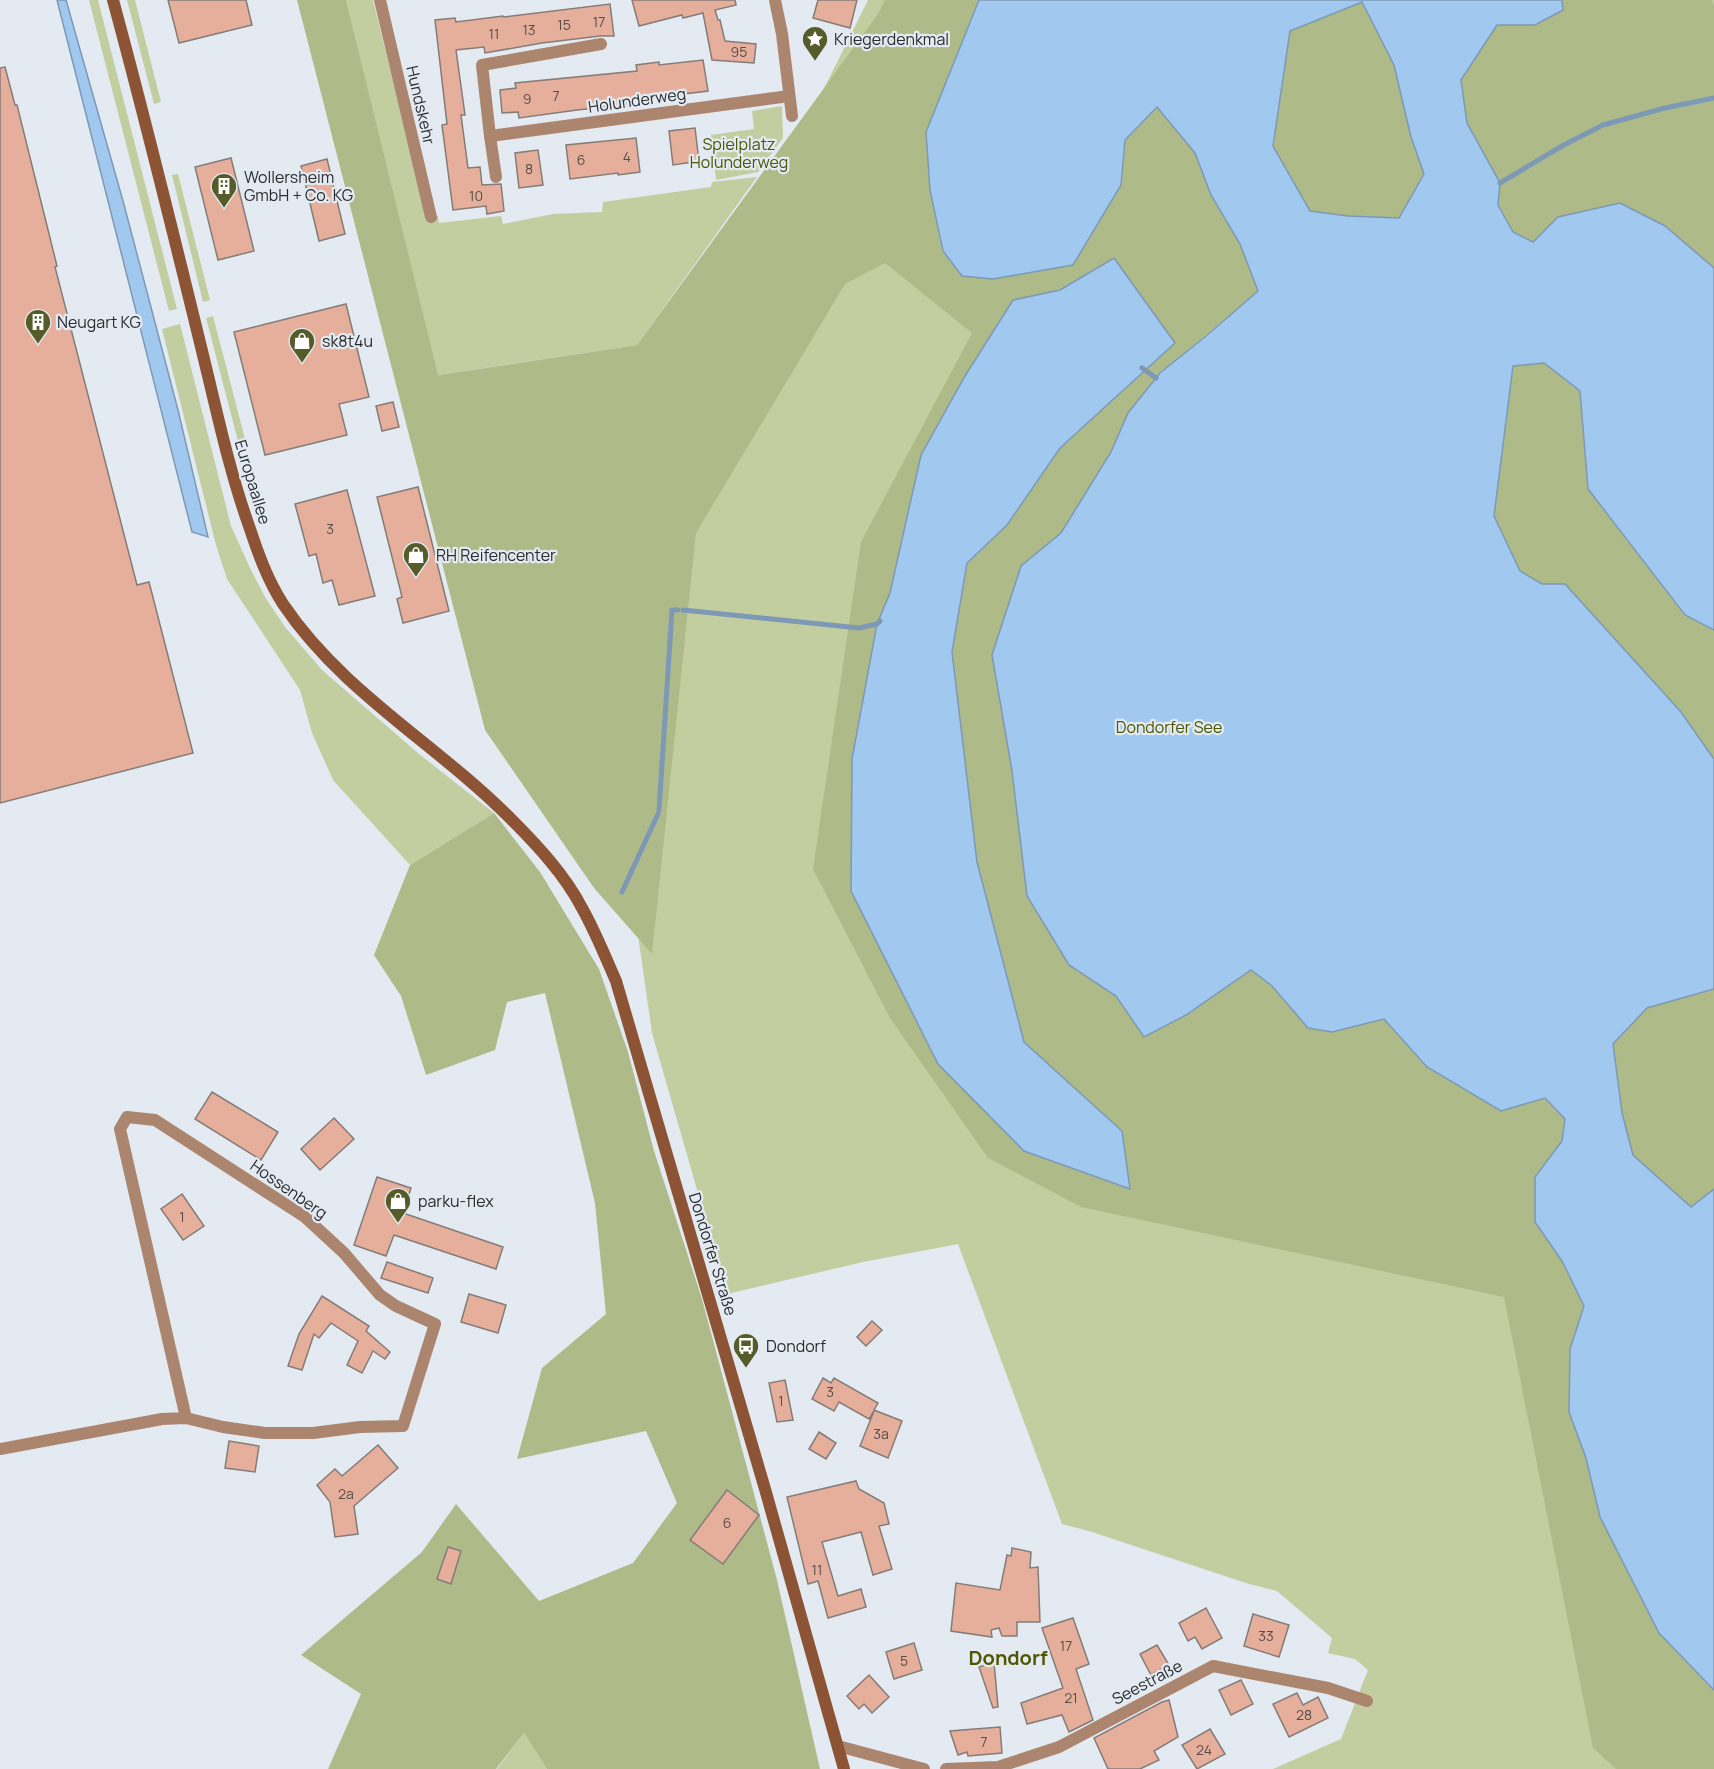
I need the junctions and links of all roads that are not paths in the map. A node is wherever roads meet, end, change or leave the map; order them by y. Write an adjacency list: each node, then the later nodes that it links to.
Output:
1 (113, 0): 10 (main road, Europaallee)
2 (380, 0): 9 (street, Hundskehr)
3 (775, 0): 5 (street)
4 (601, 44): 7 (street)
5 (789, 96): 6 (street); 7 (street, Holunderweg)
6 (792, 116)
7 (490, 136): 8 (street)
8 (496, 177)
9 (431, 217)
10 (552, 864): 14 (main road, Dondorfer Straße)
11 (186, 1418): 11 (street, Hossenberg); 12 (street, Hossenberg)
12 (0, 1449)
13 (1367, 1701): 17 (street, Seestraße)
14 (838, 1746): 15 (main road, Dondorfer Straße); 16 (street)
15 (844, 1769)
16 (924, 1769)
17 (946, 1769)

